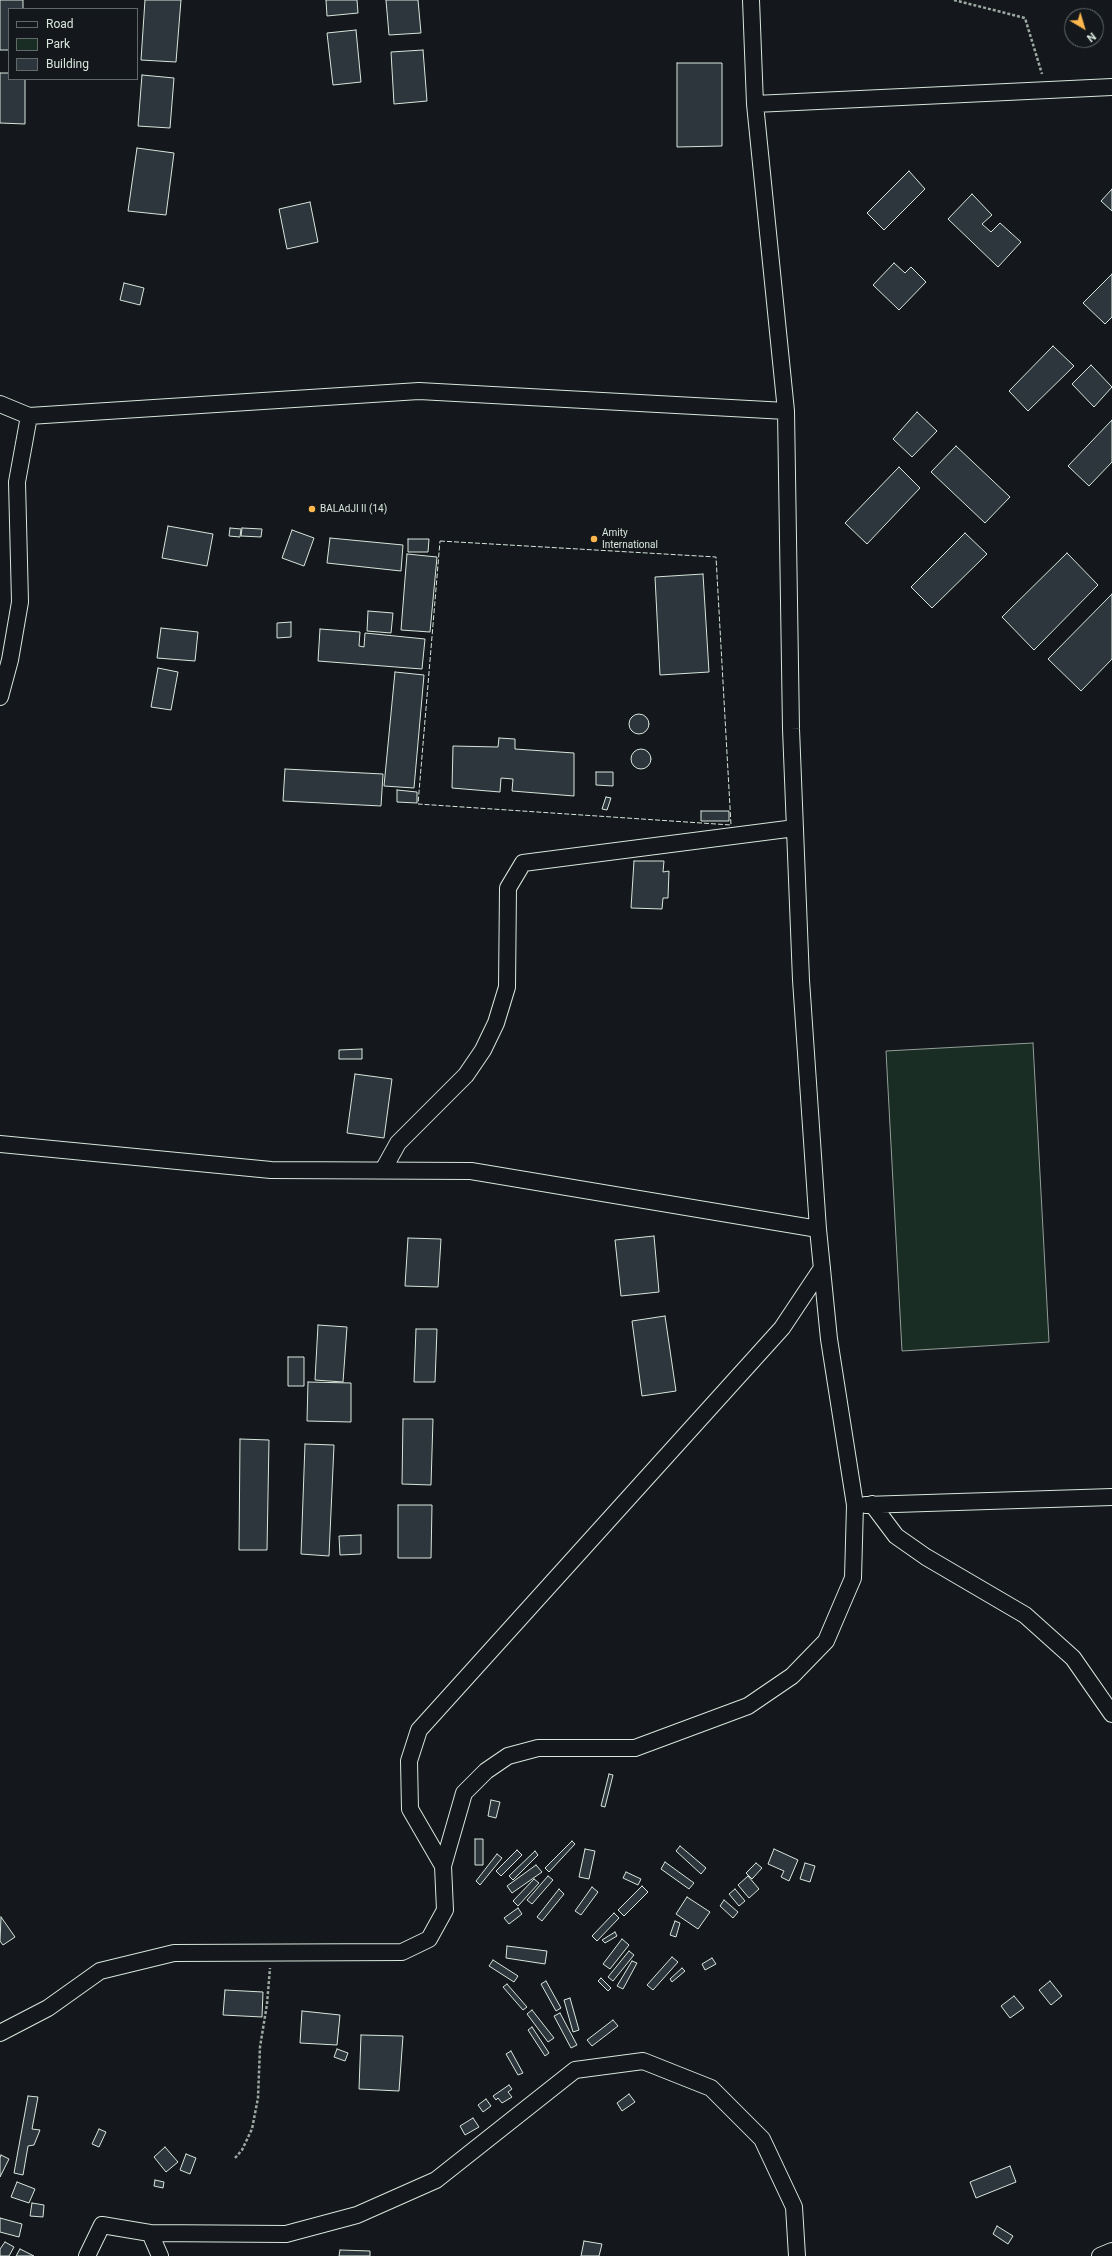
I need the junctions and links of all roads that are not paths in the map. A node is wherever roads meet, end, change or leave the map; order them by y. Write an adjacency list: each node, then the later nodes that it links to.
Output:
1 (751, 0): 3 (street)
2 (1112, 87): 3 (street)
3 (755, 104): 5 (street)
4 (0, 404): 6 (street)
5 (786, 411): 6 (street); 8 (street)
6 (29, 416): 7 (street)
7 (0, 697)
8 (795, 828): 10 (street); 11 (street)
9 (0, 1144): 10 (street)
10 (383, 1170): 11 (street)
11 (818, 1229): 12 (street)
12 (822, 1268): 15 (street); 17 (street)
13 (1112, 1497): 14 (street)
14 (872, 1504): 15 (street); 16 (street)
15 (855, 1505): 17 (street)
16 (1112, 1714)
17 (443, 1866): 18 (street)
18 (0, 2033)
19 (150, 2233): 21 (street); 22 (street); 23 (street)
20 (1112, 2251): 24 (street)
21 (87, 2256)
22 (160, 2256)
23 (797, 2256)
24 (1100, 2256)

